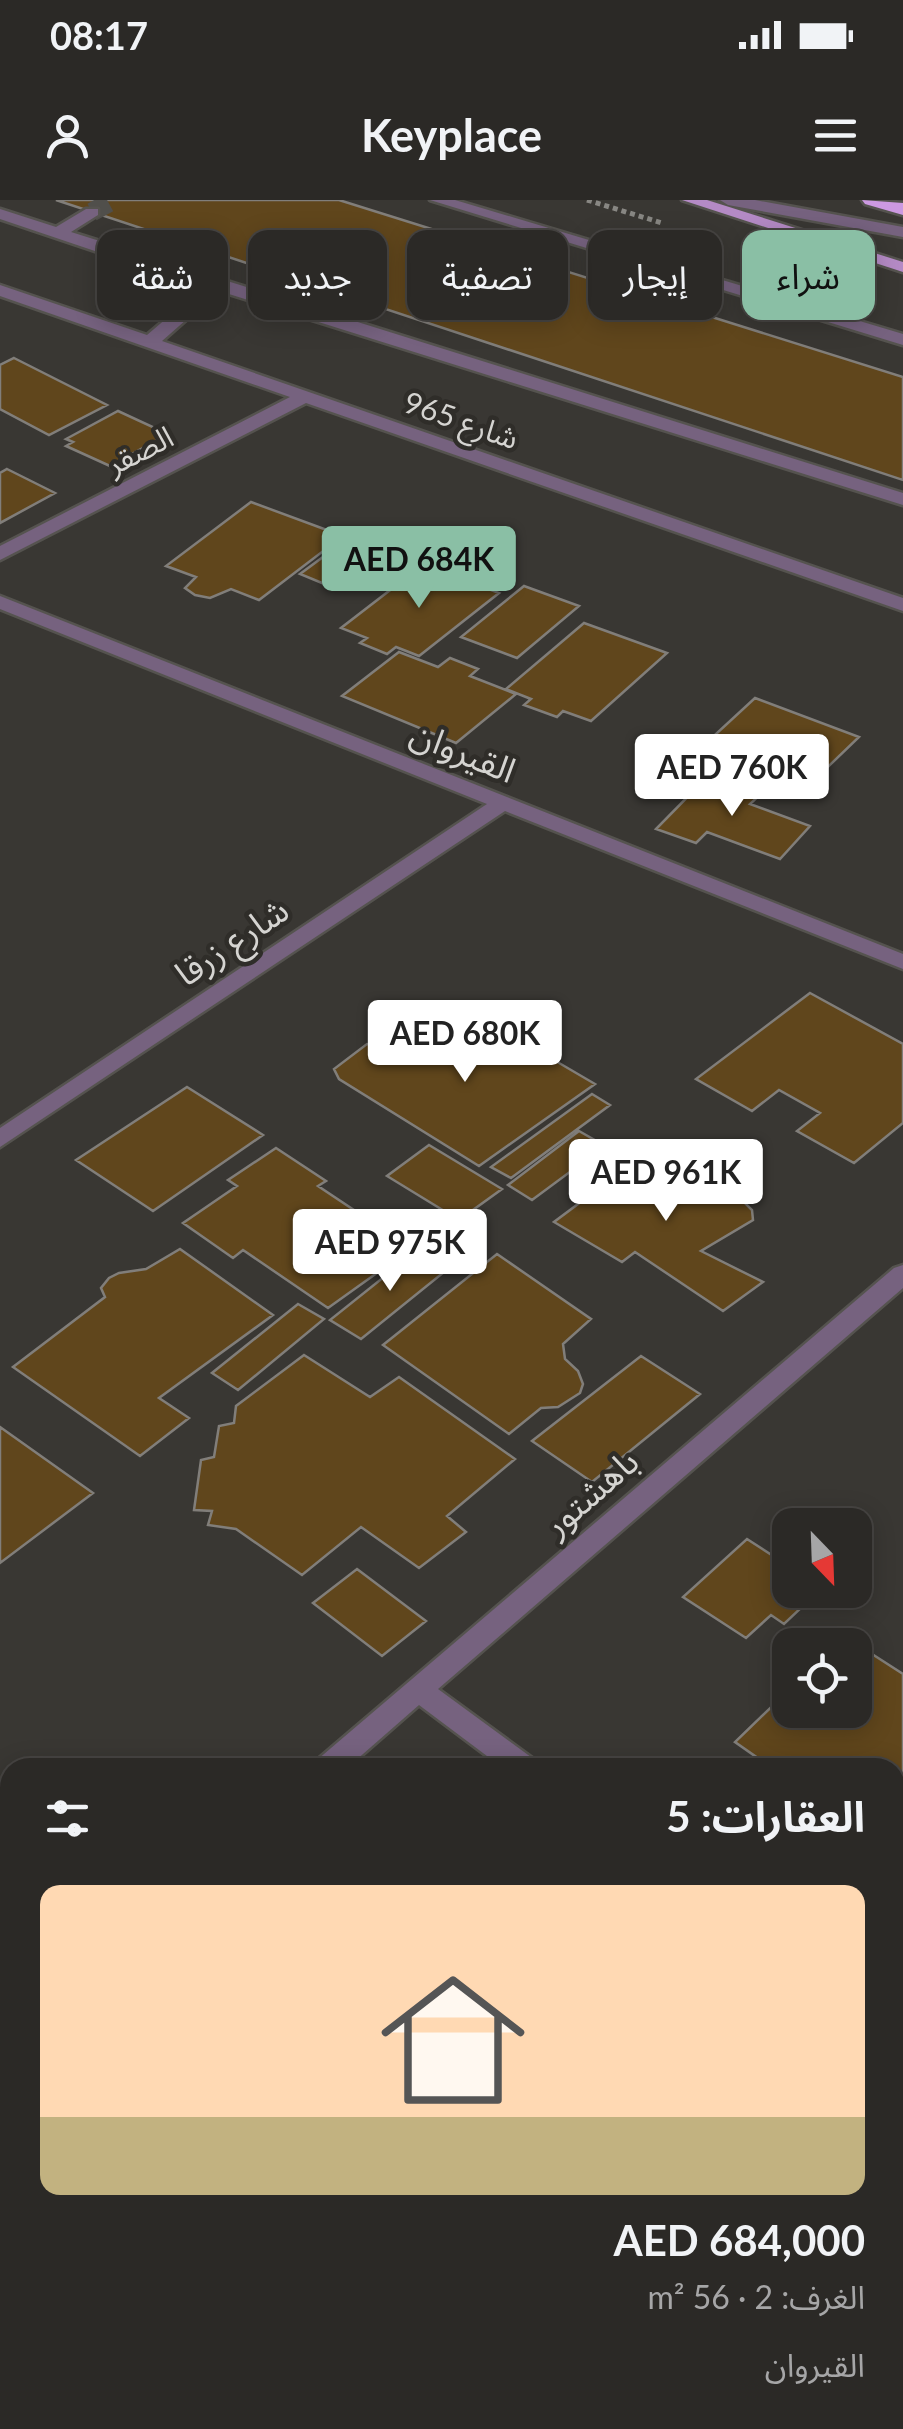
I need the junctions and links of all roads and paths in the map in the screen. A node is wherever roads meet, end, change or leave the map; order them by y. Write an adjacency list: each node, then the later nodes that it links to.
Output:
1 (438, 200): 15 (street)
2 (690, 200): 11 (main road)
3 (728, 200): 9 (street)
4 (872, 200): 5 (highway)
5 (903, 209)
6 (92, 212): 8 (street)
7 (0, 214): 8 (street)
8 (59, 232): 10 (street)
9 (903, 232)
10 (97, 246)
11 (903, 267)
12 (0, 290): 16 (street, شارع 965)
13 (228, 290): 18 (street)
14 (175, 320): 16 (street)
15 (903, 340)
16 (150, 342): 17 (street, شارع 965)
17 (305, 396): 19 (street, الصقر); 21 (street, شارع 965)
18 (903, 499)
19 (0, 554)
20 (0, 602): 22 (street, القيروان)
21 (903, 605)
22 (502, 803): 23 (street, القيروان); 24 (street, شارع زرقا)
23 (903, 962)
24 (0, 1139)
25 (903, 1274): 26 (street, باهشتور)
26 (419, 1690): 27 (street, باهشتور); 28 (street)
27 (340, 1758)
28 (511, 1758)

